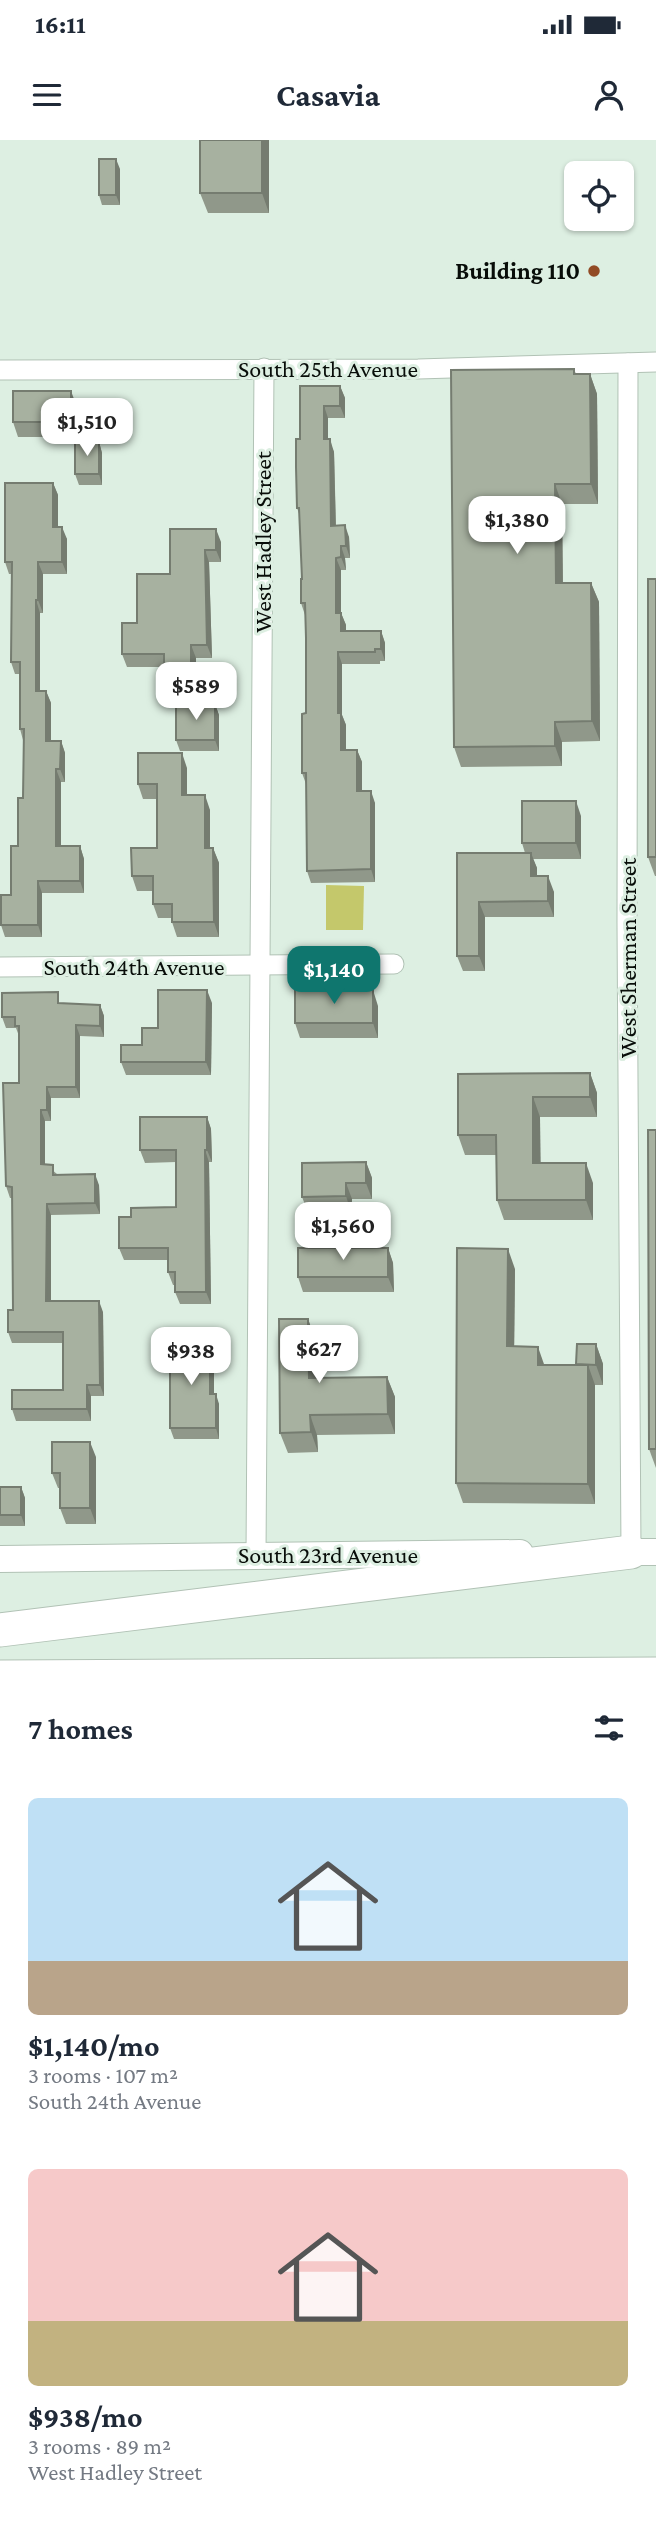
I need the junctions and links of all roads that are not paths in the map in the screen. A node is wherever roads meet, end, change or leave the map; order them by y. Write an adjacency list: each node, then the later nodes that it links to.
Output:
1 (656, 362): 2 (street, South 25th Avenue)
2 (628, 363): 3 (street, South 25th Avenue); 8 (street, West Sherman Street)
3 (264, 368): 4 (street, South 25th Avenue); 7 (street, West Hadley Street)
4 (0, 370)
5 (394, 964): 7 (street, South 24th Avenue)
6 (0, 967): 7 (street, South 24th Avenue)
7 (260, 967): 9 (street, West Hadley Street)
8 (643, 1552): 9 (main road, South 23rd Avenue); 11 (highway)
9 (256, 1555): 10 (main road, South 23rd Avenue)
10 (0, 1559)
11 (0, 1630)
12 (656, 1674): 13 (highway)
13 (0, 1677)

